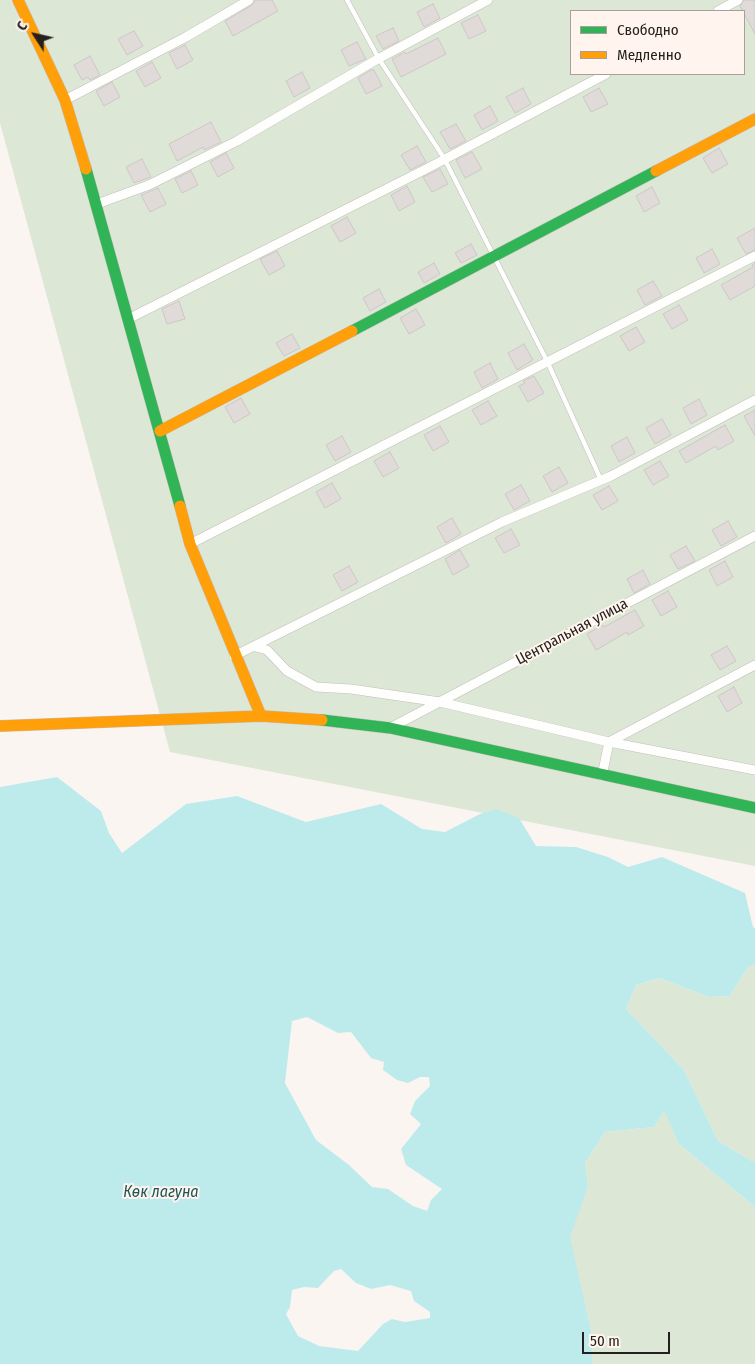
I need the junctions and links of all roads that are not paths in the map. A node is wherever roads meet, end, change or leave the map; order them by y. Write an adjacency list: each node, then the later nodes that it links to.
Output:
1 (18, 0): 9 (street)
2 (249, 0): 9 (street)
3 (347, 0): 7 (lane)
4 (488, 0): 7 (street)
5 (738, 0): 6 (street)
6 (720, 10)
7 (379, 59): 11 (lane); 12 (street)
8 (604, 75): 11 (street)
9 (65, 100): 12 (street)
10 (755, 119): 13 (street)
11 (444, 158): 13 (lane); 15 (street)
12 (97, 204): 15 (street)
13 (493, 255): 16 (lane); 18 (street)
14 (755, 256): 16 (street)
15 (130, 318): 18 (street)
16 (546, 361): 19 (lane); 21 (street)
17 (755, 400): 19 (street)
18 (160, 431): 21 (street)
19 (601, 480): 22 (street)
20 (755, 536): 25 (street, Центральная улица)
21 (190, 544): 23 (street)
22 (256, 647): 23 (street); 25 (street)
23 (234, 656): 26 (street)
24 (755, 665): 29 (street)
25 (440, 702): 28 (street, Центральная улица); 29 (street)
26 (261, 716): 27 (street); 28 (street)
27 (0, 726)
28 (390, 728): 31 (street)
29 (609, 742): 30 (street); 31 (street)
30 (755, 770)
31 (602, 776): 32 (street)
32 (755, 808)

